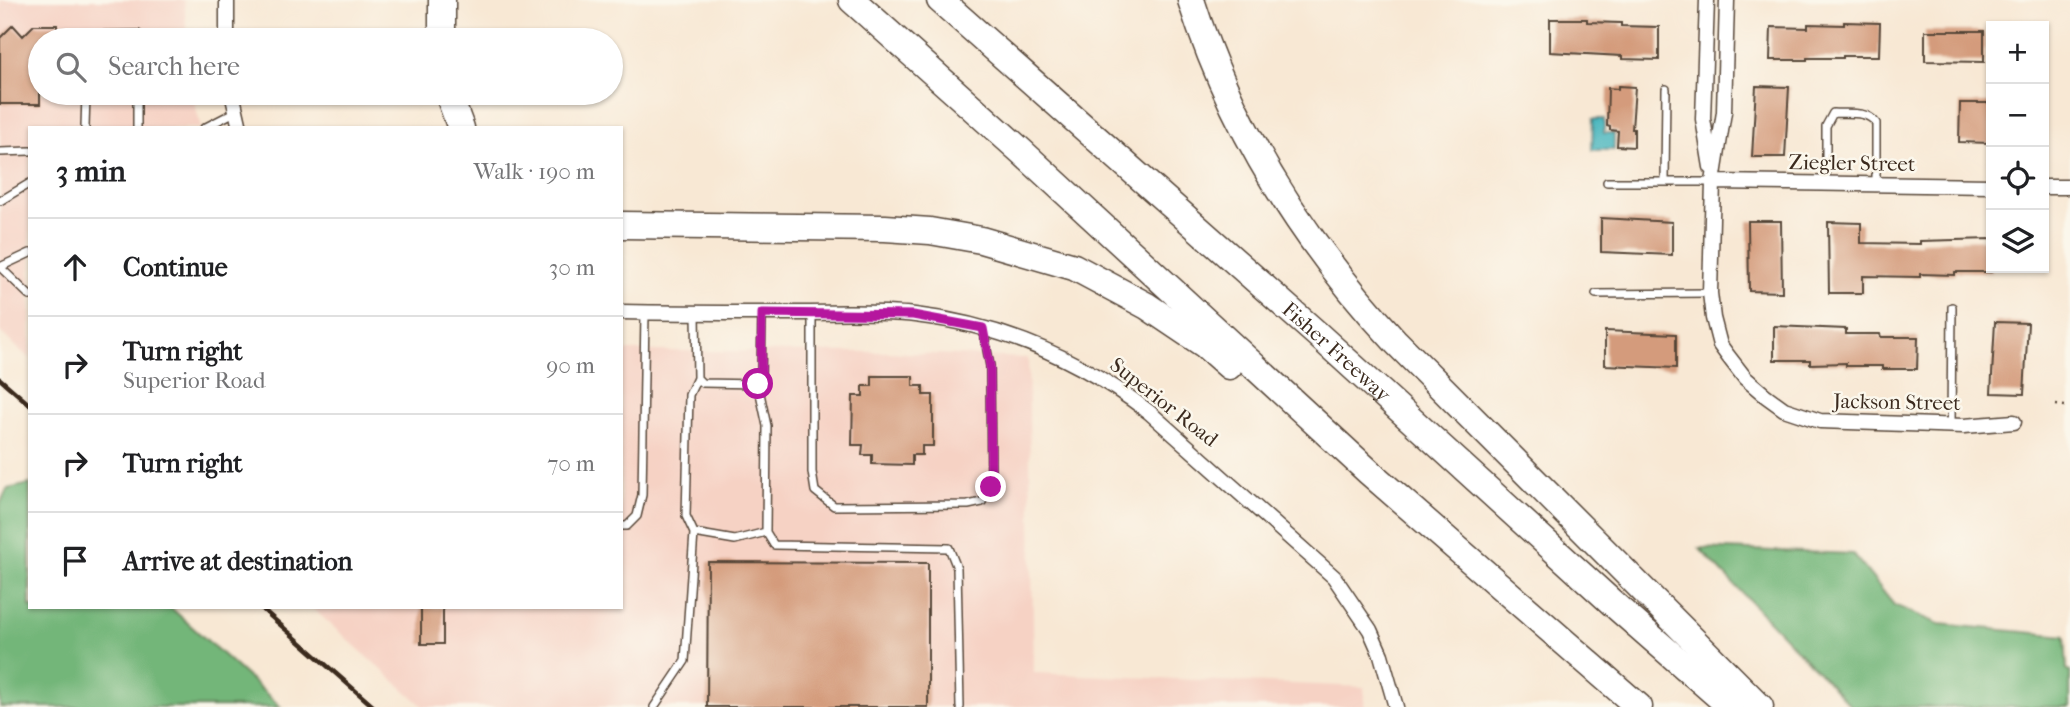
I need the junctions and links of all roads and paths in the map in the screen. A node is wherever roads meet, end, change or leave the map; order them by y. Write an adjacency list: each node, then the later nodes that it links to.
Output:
1 (227, 0): 8 (street)
2 (442, 0): 9 (highway)
3 (852, 0): 51 (highway)
4 (940, 0): 59 (highway, Fisher Freeway)
5 (1191, 0): 60 (highway)
6 (1707, 0): 25 (street, Jackson Street)
7 (1727, 0): 25 (street, Jackson Street)
8 (227, 28)
9 (442, 28)
10 (1666, 89): 24 (lane)
11 (86, 105): 16 (lane)
12 (137, 105): 17 (lane)
13 (234, 105): 15 (street)
14 (452, 105): 20 (highway)
15 (235, 112): 18 (lane); 19 (street)
16 (85, 126)
17 (137, 126)
18 (208, 126)
19 (239, 126)
20 (460, 126)
21 (0, 152): 22 (lane)
22 (28, 152)
23 (1606, 182): 24 (lane)
24 (1665, 182): 25 (lane)
25 (1713, 183): 27 (street, Ziegler Street); 35 (street, Jackson Street)
26 (28, 184): 32 (lane)
27 (1826, 184): 28 (street, Ziegler Street); 28 (lane)
28 (1876, 185): 29 (street, Ziegler Street)
29 (1986, 186)
30 (2049, 187): 31 (street)
31 (2070, 187)
32 (0, 201)
33 (623, 225): 51 (highway)
34 (28, 254): 36 (lane)
35 (1710, 293): 37 (lane); 50 (street, Jackson Street)
36 (28, 294)
37 (1596, 294)
38 (1952, 307): 50 (lane)
39 (623, 312): 40 (street, Superior Road)
40 (645, 312): 41 (street, Superior Road); 52 (lane)
41 (696, 313): 42 (street, Superior Road); 45 (lane)
42 (762, 313): 43 (street, Superior Road); 46 (lane)
43 (812, 313): 44 (street, Superior Road); 44 (lane)
44 (983, 328): 57 (street, Superior Road)
45 (697, 378): 46 (lane); 54 (lane)
46 (758, 384): 53 (lane)
47 (2056, 405): 48 (path)
48 (2065, 406)
49 (2014, 422): 50 (street, Jackson Street)
50 (1951, 425)
51 (1369, 472): 58 (highway)
52 (623, 526)
53 (766, 531): 54 (lane); 56 (lane)
54 (694, 533): 55 (lane)
55 (654, 707)
56 (960, 707)
57 (1396, 707)
58 (1639, 707)
59 (1731, 707)
60 (1760, 707)

